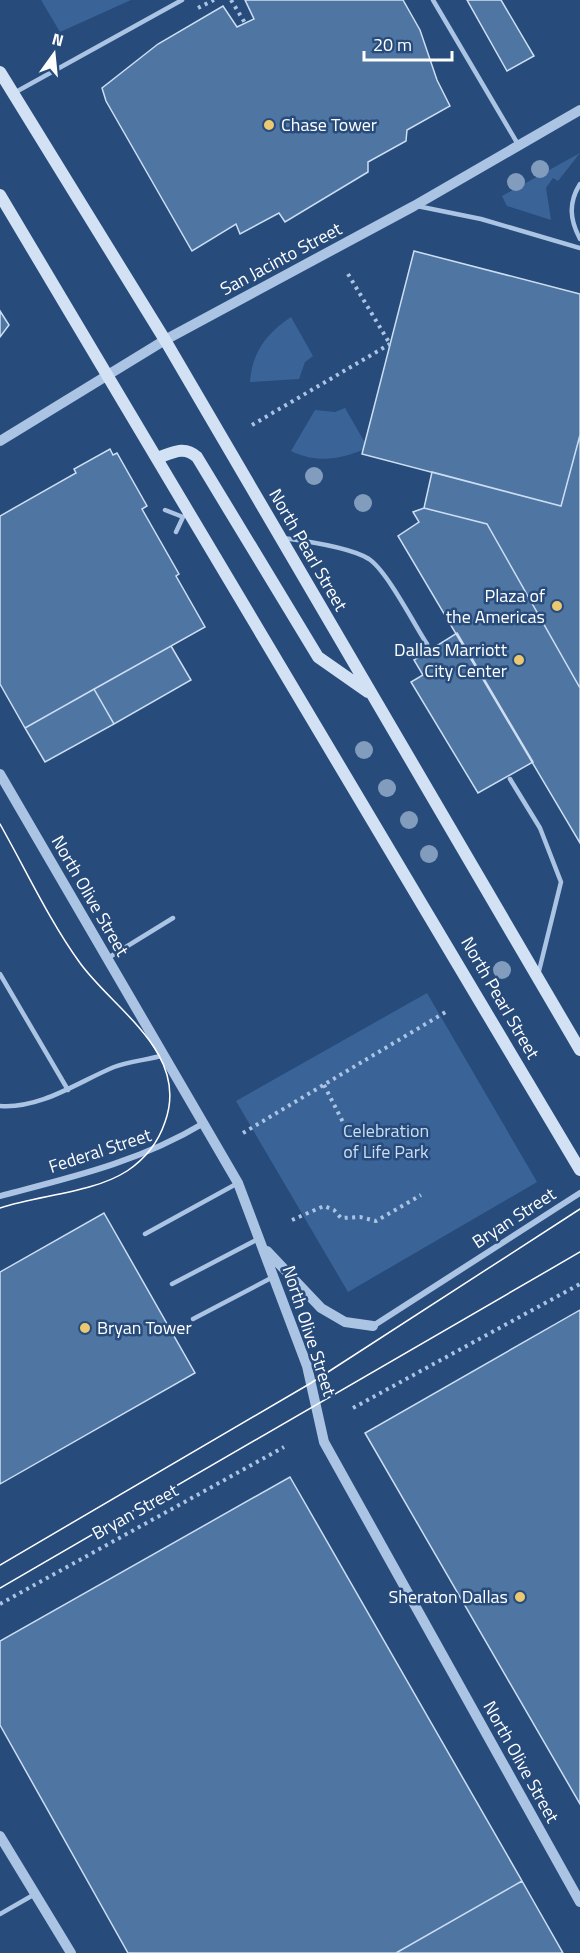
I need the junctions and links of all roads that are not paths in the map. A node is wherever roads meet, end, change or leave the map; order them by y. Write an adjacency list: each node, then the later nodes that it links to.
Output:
1 (182, 0): 4 (lane)
2 (433, 0): 6 (lane)
3 (0, 72): 4 (main road, North Pearl Street)
4 (13, 93): 12 (main road, North Pearl Street)
5 (580, 110): 6 (street, San Jacinto Street)
6 (519, 146): 9 (street, San Jacinto Street)
7 (580, 184): 10 (lane)
8 (0, 195): 13 (main road, North Pearl Street)
9 (414, 206): 11 (lane); 12 (street, San Jacinto Street)
10 (580, 239)
11 (580, 248)
12 (165, 340): 13 (street, San Jacinto Street); 19 (main road, North Pearl Street)
13 (109, 375): 14 (street, San Jacinto Street); 15 (main road, North Pearl Street)
14 (0, 441)
15 (157, 458): 17 (main road, North Pearl Street); 21 (main road)
16 (165, 510): 17 (lane)
17 (186, 515): 18 (lane); 33 (main road, North Pearl Street)
18 (176, 532)
19 (280, 537): 20 (lane); 21 (main road, North Pearl Street)
20 (427, 644)
21 (372, 694): 27 (main road, North Pearl Street)
22 (0, 774): 25 (street, North Olive Street)
23 (510, 779): 27 (lane)
24 (173, 918): 25 (lane)
25 (108, 958): 29 (street, North Olive Street)
26 (0, 974): 30 (lane)
27 (537, 977): 28 (main road, North Pearl Street)
28 (580, 1050)
29 (164, 1055): 30 (lane); 32 (street, North Olive Street)
30 (68, 1090): 31 (lane)
31 (0, 1106)
32 (204, 1123): 34 (street, North Olive Street); 36 (street, Federal Street)
33 (580, 1170)
34 (238, 1183): 37 (lane); 38 (street, North Olive Street)
35 (580, 1194): 42 (street, Bryan Street)
36 (0, 1196)
37 (145, 1234)
38 (262, 1243): 39 (street, North Olive Street); 40 (lane); 42 (street)
39 (275, 1276): 41 (lane); 45 (street, North Olive Street)
40 (172, 1284)
41 (193, 1319)
42 (373, 1326)
43 (0, 1836): 44 (street)
44 (35, 1894): 46 (lane); 47 (street)
45 (580, 1902)
46 (0, 1914)
47 (71, 1953)

